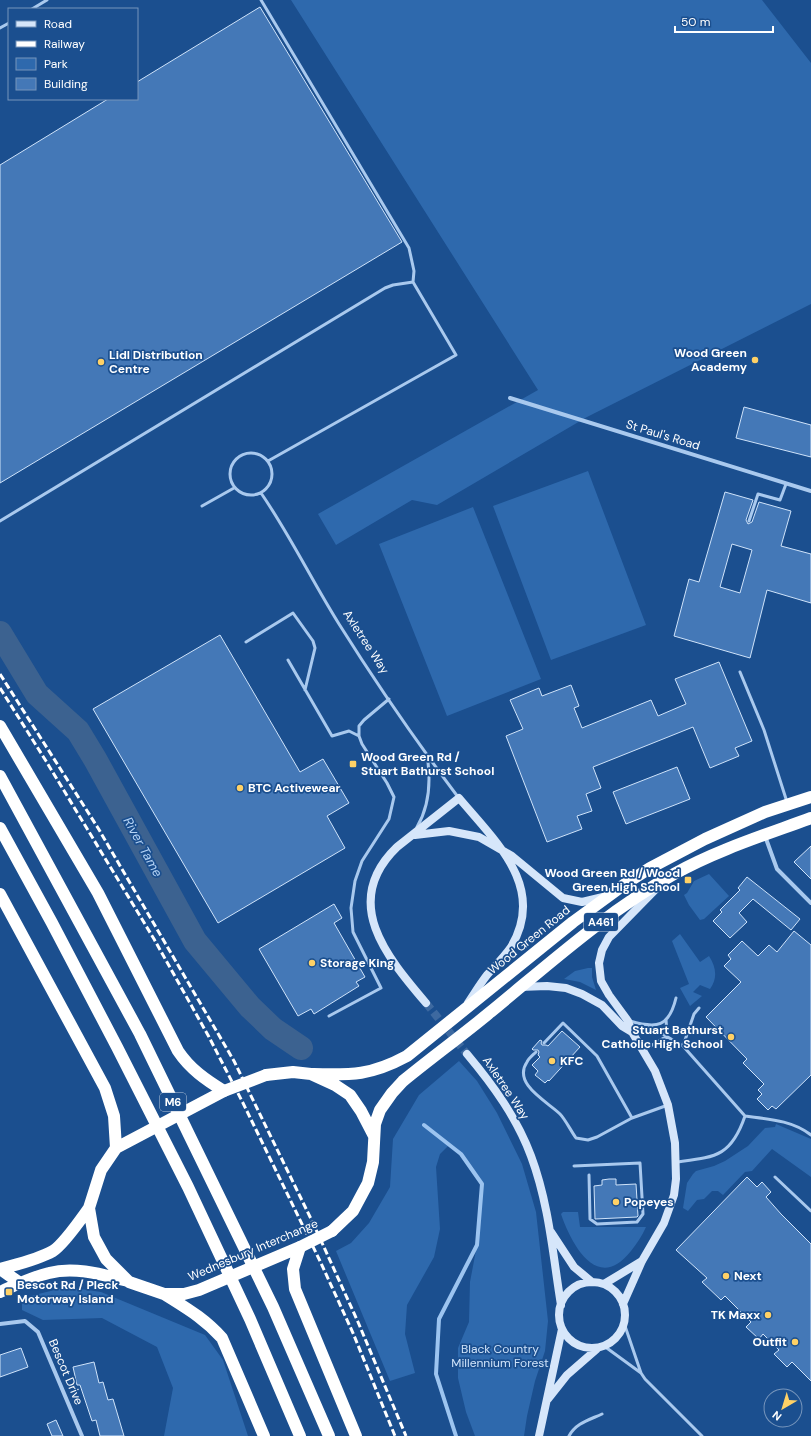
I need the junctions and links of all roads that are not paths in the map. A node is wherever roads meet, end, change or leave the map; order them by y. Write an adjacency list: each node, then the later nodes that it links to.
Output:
1 (47, 0): 3 (lane)
2 (261, 0): 4 (lane)
3 (34, 8)
4 (413, 282): 6 (lane); 12 (lane)
5 (510, 398): 7 (street, St Paul's Road)
6 (268, 461): 8 (lane); 10 (lane)
7 (786, 484): 9 (street, St Paul's Road); 13 (lane)
8 (234, 488): 10 (lane); 11 (lane)
9 (811, 491)
10 (261, 493): 18 (lane, Axletree Way)
11 (202, 506)
12 (0, 521)
13 (749, 521)
14 (246, 642): 17 (lane)
15 (288, 660): 17 (lane)
16 (740, 672): 25 (lane)
17 (305, 690): 20 (lane)
18 (389, 699): 20 (lane); 21 (lane, Axletree Way)
19 (0, 726): 52 (highway)
20 (359, 736): 40 (lane)
21 (426, 754): 24 (lane, Axletree Way); 29 (lane)
22 (0, 776): 87 (highway, M6, bridge)
23 (811, 797): 25 (highway, Wood Green Road / A461)
24 (460, 798): 29 (street); 30 (street, Axletree Way)
25 (788, 806): 33 (highway, Wood Green Road / A461)
26 (811, 818): 28 (highway, A461)
27 (0, 828): 86 (highway, M6, bridge)
28 (764, 834): 31 (highway, A461); 34 (street)
29 (412, 836): 30 (street, Axletree Way); 37 (street)
30 (503, 850): 33 (street, Axletree Way); 39 (street, Axletree Way)
31 (665, 879): 35 (highway, A461); 42 (street)
32 (0, 894): 58 (highway)
33 (608, 896): 39 (highway, Wood Green Road / A461)
34 (811, 904)
35 (520, 988): 44 (street); 57 (highway, A461)
36 (676, 998): 41 (lane)
37 (426, 1003)
38 (699, 1008): 47 (lane)
39 (460, 1013): 51 (highway, Wood Green Road / A461)
40 (330, 1016)
41 (666, 1019): 43 (lane); 45 (lane)
42 (628, 1021): 43 (lane); 44 (street)
43 (649, 1026): 45 (lane)
44 (632, 1032): 48 (street)
45 (667, 1036): 47 (lane); 48 (lane)
46 (544, 1043): 55 (lane)
47 (683, 1046): 54 (lane)
48 (644, 1050): 53 (street)
49 (536, 1052): 55 (lane)
50 (467, 1054): 65 (street, Axletree Way)
51 (311, 1074): 52 (highway, Wednesbury Interchange, bridge); 57 (highway, Wednesbury Interchange)
52 (224, 1091): 58 (highway, Wednesbury Interchange)
53 (668, 1105): 55 (lane); 59 (street)
54 (745, 1116): 56 (lane); 59 (lane)
55 (632, 1118)
56 (811, 1135)
57 (374, 1136): 66 (highway, Wednesbury Interchange, bridge)
58 (116, 1148): 63 (highway, Wednesbury Interchange)
59 (676, 1162): 67 (street)
60 (574, 1166): 61 (lane)
61 (589, 1175)
62 (775, 1177): 64 (lane)
63 (89, 1208): 68 (highway); 69 (highway, Wednesbury Interchange)
64 (811, 1211)
65 (549, 1230): 70 (street, Axletree Way); 76 (street, Axletree Way)
66 (300, 1247): 74 (highway, Wednesbury Interchange); 88 (highway)
67 (642, 1261): 72 (street); 75 (street)
68 (0, 1269): 71 (highway)
69 (130, 1282): 71 (highway); 74 (highway, Wednesbury Interchange)
70 (592, 1282): 72 (street); 76 (street)
71 (20, 1283): 73 (highway)
72 (604, 1284): 75 (street)
73 (0, 1292)
74 (164, 1294): 85 (highway)
75 (623, 1304): 77 (street)
76 (561, 1305): 79 (street)
77 (624, 1323): 80 (street); 81 (lane)
78 (0, 1324): 84 (street, Bescot Drive)
79 (562, 1329): 80 (street); 82 (street)
80 (601, 1347): 81 (lane); 82 (street)
81 (641, 1373): 91 (lane)
82 (547, 1400): 89 (street)
83 (602, 1414): 90 (lane)
84 (82, 1436)
85 (264, 1436)
86 (300, 1436)
87 (330, 1436)
88 (356, 1436)
89 (539, 1436)
90 (569, 1436)
91 (702, 1436)

